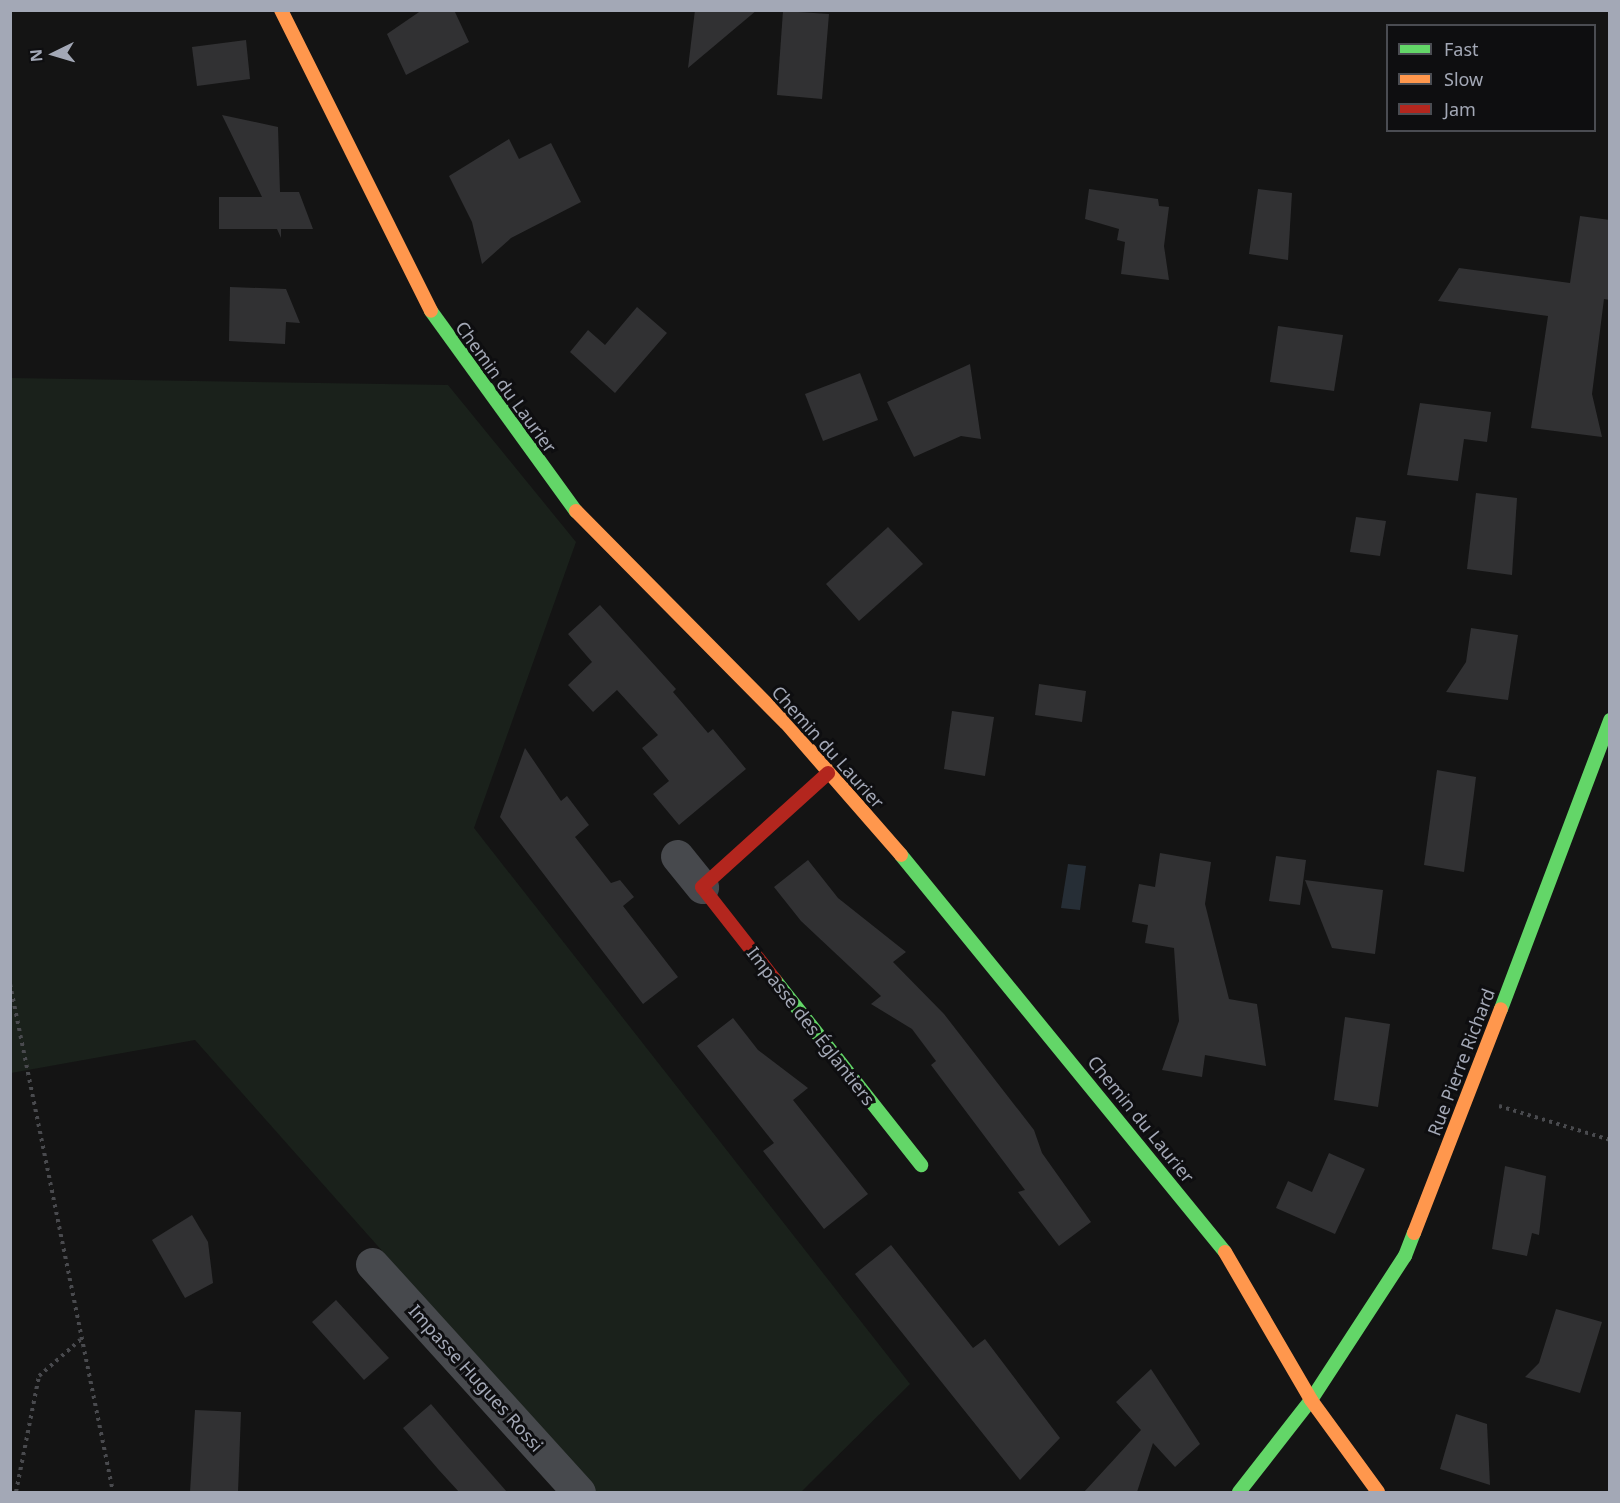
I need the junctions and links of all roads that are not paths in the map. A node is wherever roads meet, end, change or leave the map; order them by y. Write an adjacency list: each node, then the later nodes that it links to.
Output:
1 (281, 10): 3 (street, Chemin du Laurier)
2 (1610, 720): 8 (street, Rue Pierre Richard)
3 (828, 773): 5 (street); 8 (street, Chemin du Laurier)
4 (677, 856): 5 (street, Impasse des Églantiers)
5 (702, 887): 6 (street, Impasse des Églantiers)
6 (921, 1165)
7 (372, 1264): 9 (street, Impasse Hugues Rossi)
8 (1311, 1400): 10 (street, Rue Pierre Richard); 11 (street, Chemin du Laurier)
9 (579, 1492)
10 (1239, 1492)
11 (1378, 1492)

